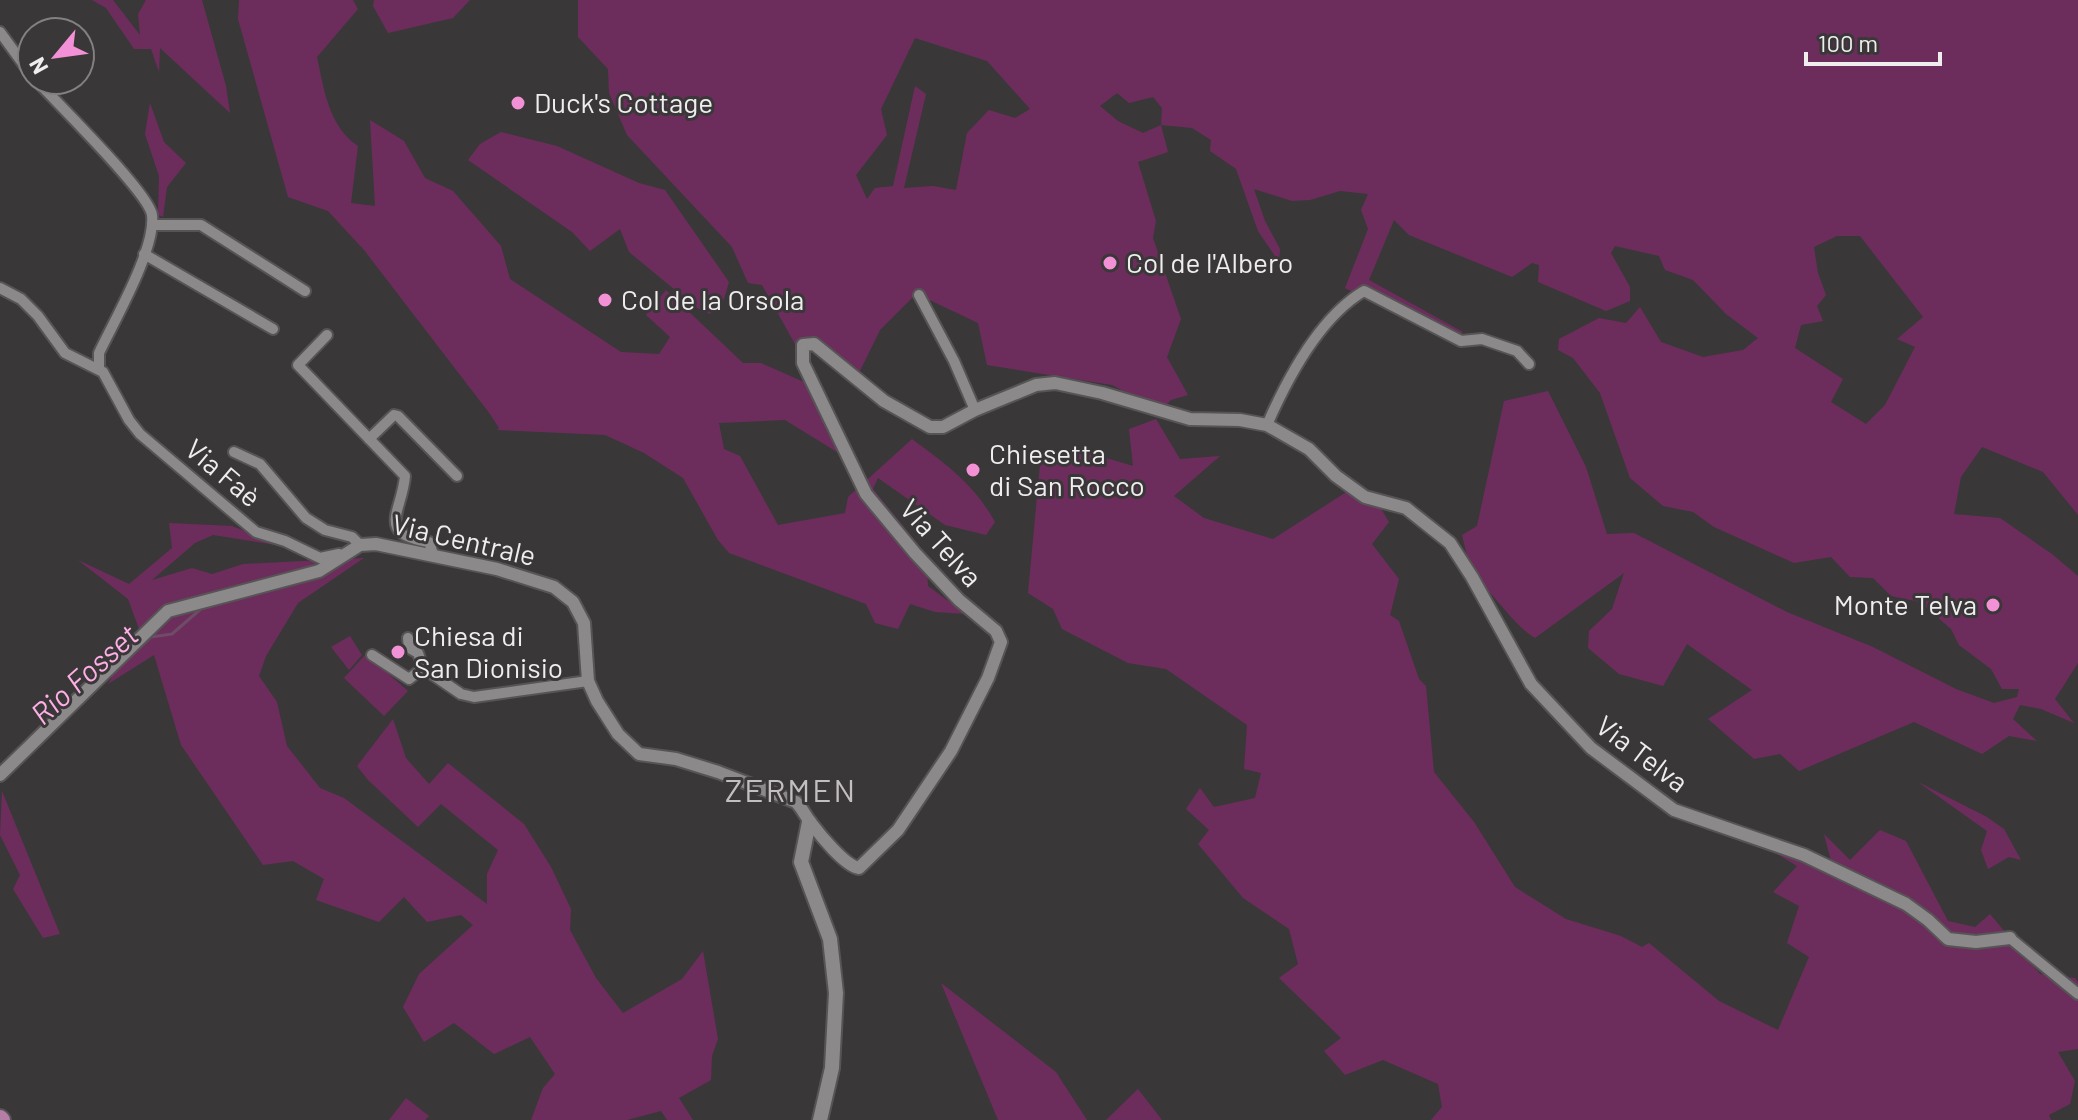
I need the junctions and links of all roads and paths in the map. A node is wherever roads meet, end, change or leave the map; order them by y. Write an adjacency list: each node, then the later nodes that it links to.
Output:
1 (0, 32): 2 (street)
2 (16, 54)
3 (51, 96): 4 (street)
4 (152, 225): 5 (street); 7 (street)
5 (144, 254): 9 (street); 12 (street)
6 (0, 288): 12 (street)
7 (305, 291)
8 (919, 295): 13 (street)
9 (273, 329)
10 (327, 335): 15 (street)
11 (1529, 364): 14 (street)
12 (97, 368): 18 (street, Via Faè)
13 (975, 410): 14 (street, Via Telva); 25 (street, Via Telva)
14 (1267, 425): 26 (street, Via Telva)
15 (369, 439): 17 (street); 19 (street)
16 (234, 452): 18 (street, Via Centrale)
17 (457, 476)
18 (355, 549): 19 (street, Via Centrale); 24 (street, Via Centrale)
19 (433, 554): 23 (street, Via Centrale)
20 (408, 638): 22 (street)
21 (372, 655): 22 (street)
22 (423, 668): 23 (street)
23 (588, 681): 25 (street, Via Centrale)
24 (0, 775)
25 (809, 822): 28 (main road)
26 (2010, 938): 27 (street, Via Telva)
27 (2078, 994)
28 (820, 1120)

